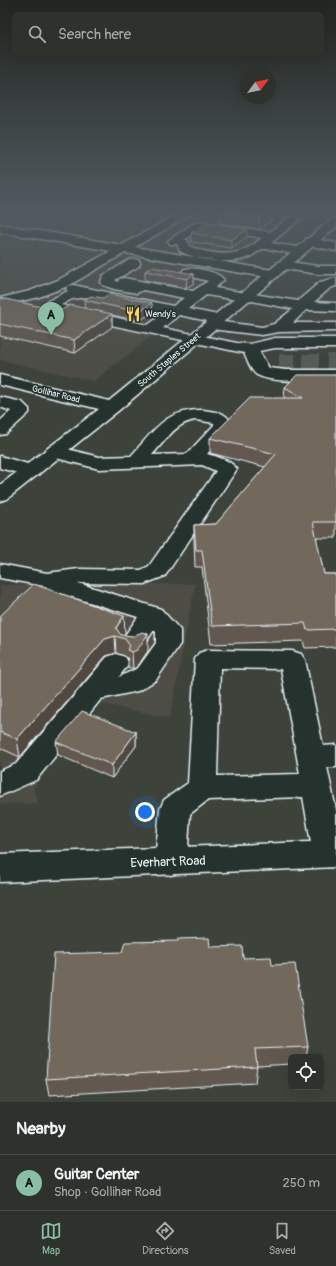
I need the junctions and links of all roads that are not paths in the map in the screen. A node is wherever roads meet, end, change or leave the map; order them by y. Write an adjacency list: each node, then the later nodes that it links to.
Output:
1 (97, 264): 9 (main road)
2 (139, 264): 12 (main road)
3 (142, 264): 12 (main road)
4 (212, 264): 7 (main road)
5 (283, 265): 6 (main road); 7 (main road, South Staples Street)
6 (336, 270)
7 (272, 274): 13 (main road, South Staples Street)
8 (336, 282): 16 (main road)
9 (60, 285): 11 (main road); 14 (main road)
10 (0, 292): 14 (main road)
11 (87, 293): 18 (main road); 22 (main road)
12 (196, 295): 13 (main road); 18 (main road)
13 (245, 296): 16 (main road); 19 (main road, South Staples Street)
14 (15, 298): 15 (main road)
15 (0, 302)
16 (301, 306): 17 (main road); 21 (main road)
17 (336, 307)
18 (175, 310): 19 (main road); 22 (main road)
19 (215, 322): 21 (main road); 23 (main road, South Staples Street)
20 (336, 327): 21 (main road)
21 (280, 328)
22 (150, 330): 23 (main road)
23 (194, 339): 25 (main road); 30 (main road, South Staples Street)
24 (336, 343): 25 (main road)
25 (253, 355): 26 (main road); 27 (main road)
26 (279, 362)
27 (336, 375)
28 (0, 380): 30 (main road, Gollihar Road)
29 (0, 402): 31 (main road)
30 (112, 407): 32 (main road, South Staples Street)
31 (0, 430)
32 (54, 452): 34 (main road); 36 (main road, South Staples Street)
33 (193, 459): 34 (main road); 34 (main road); 39 (main road)
34 (137, 461)
35 (0, 462): 36 (main road)
36 (31, 471): 37 (main road, South Staples Street)
37 (0, 495)
38 (5, 577): 40 (main road)
39 (136, 577): 40 (main road); 41 (main road)
40 (47, 580): 41 (main road)
41 (143, 611): 42 (main road); 42 (main road)
42 (91, 692): 44 (main road)
43 (323, 756): 45 (main road); 46 (main road)
44 (0, 784)
45 (316, 784): 46 (main road); 47 (main road)
46 (202, 788): 48 (main road)
47 (333, 854): 48 (main road, Everhart Road)
48 (171, 861): 49 (main road, Everhart Road)
49 (0, 868)

